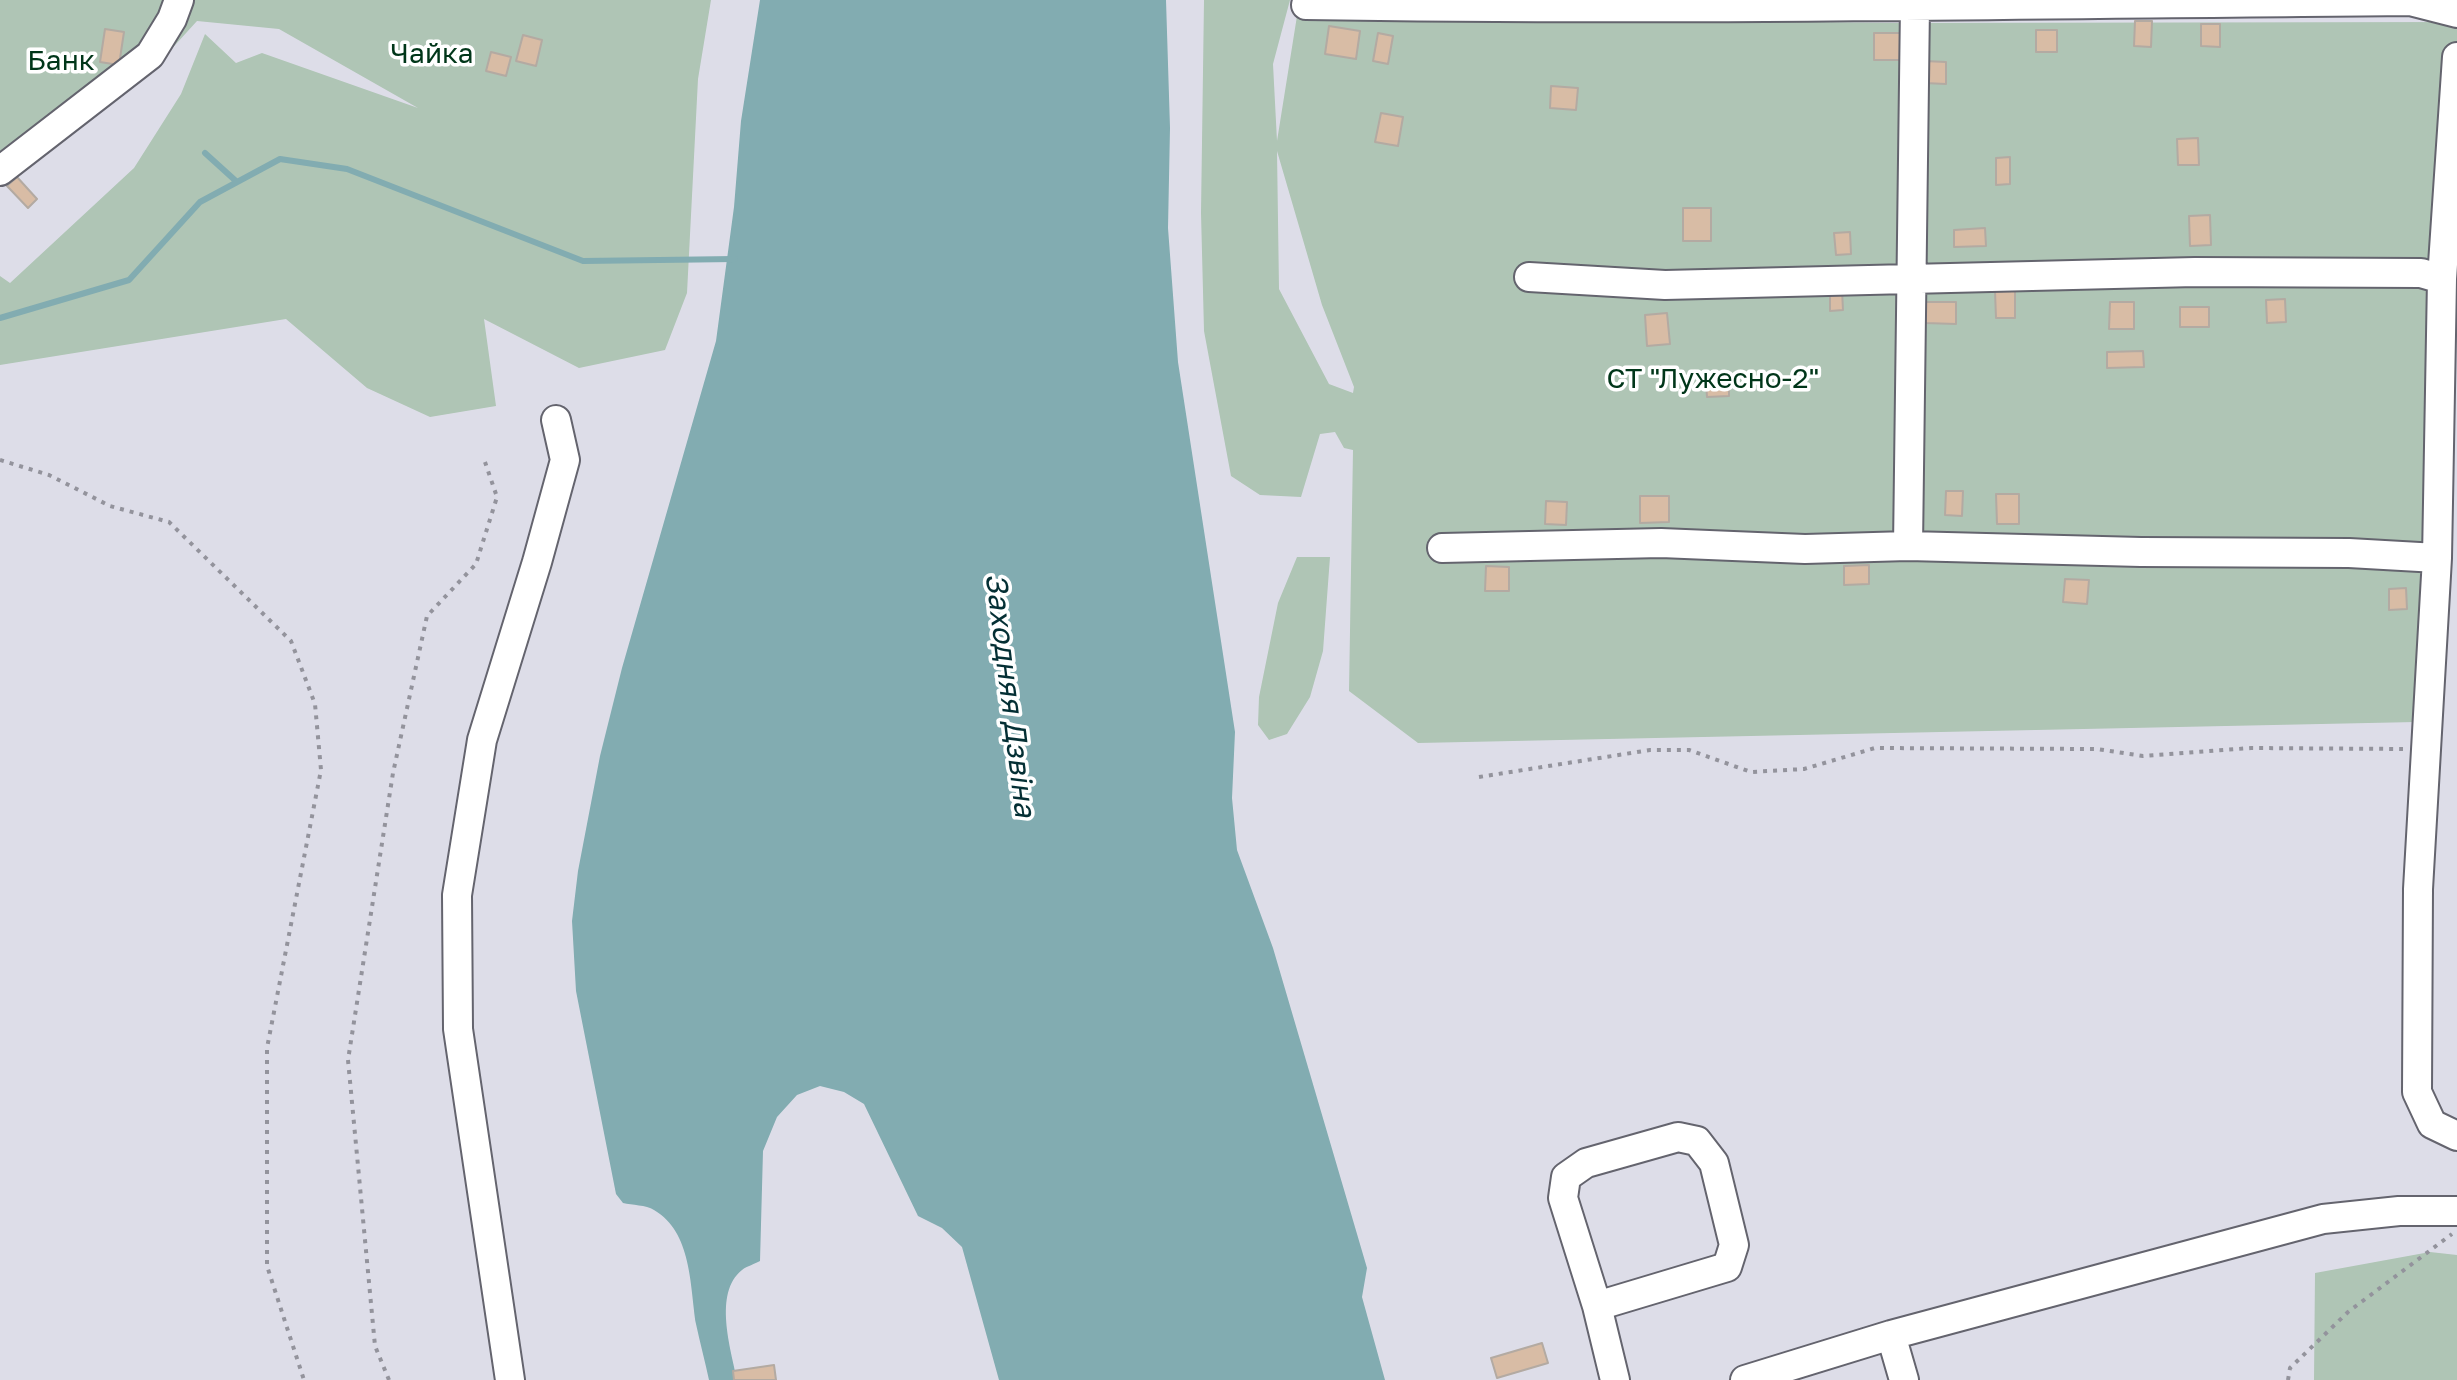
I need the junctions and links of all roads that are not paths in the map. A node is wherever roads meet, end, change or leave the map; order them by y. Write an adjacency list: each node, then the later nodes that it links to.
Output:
1 (179, 0): 10 (street)
2 (2305, 1): 3 (street); 8 (street)
3 (2038, 2): 7 (street)
4 (1560, 4): 5 (street); 6 (street)
5 (1779, 4): 7 (street)
6 (1306, 5)
7 (1915, 5): 12 (street)
8 (2457, 13)
9 (2457, 57): 13 (street)
10 (0, 171)
11 (1529, 277): 12 (street)
12 (1911, 279): 13 (street); 15 (street)
13 (2442, 279): 17 (street)
14 (556, 420): 23 (street)
15 (1908, 546): 16 (street); 17 (street)
16 (1442, 548)
17 (2437, 558): 18 (street)
18 (2457, 1136)
19 (2457, 1211): 21 (street)
20 (1597, 1306): 20 (street); 24 (street)
21 (1891, 1335): 22 (street); 25 (street)
22 (1753, 1379)
23 (510, 1380)
24 (1615, 1380)
25 (1904, 1380)

